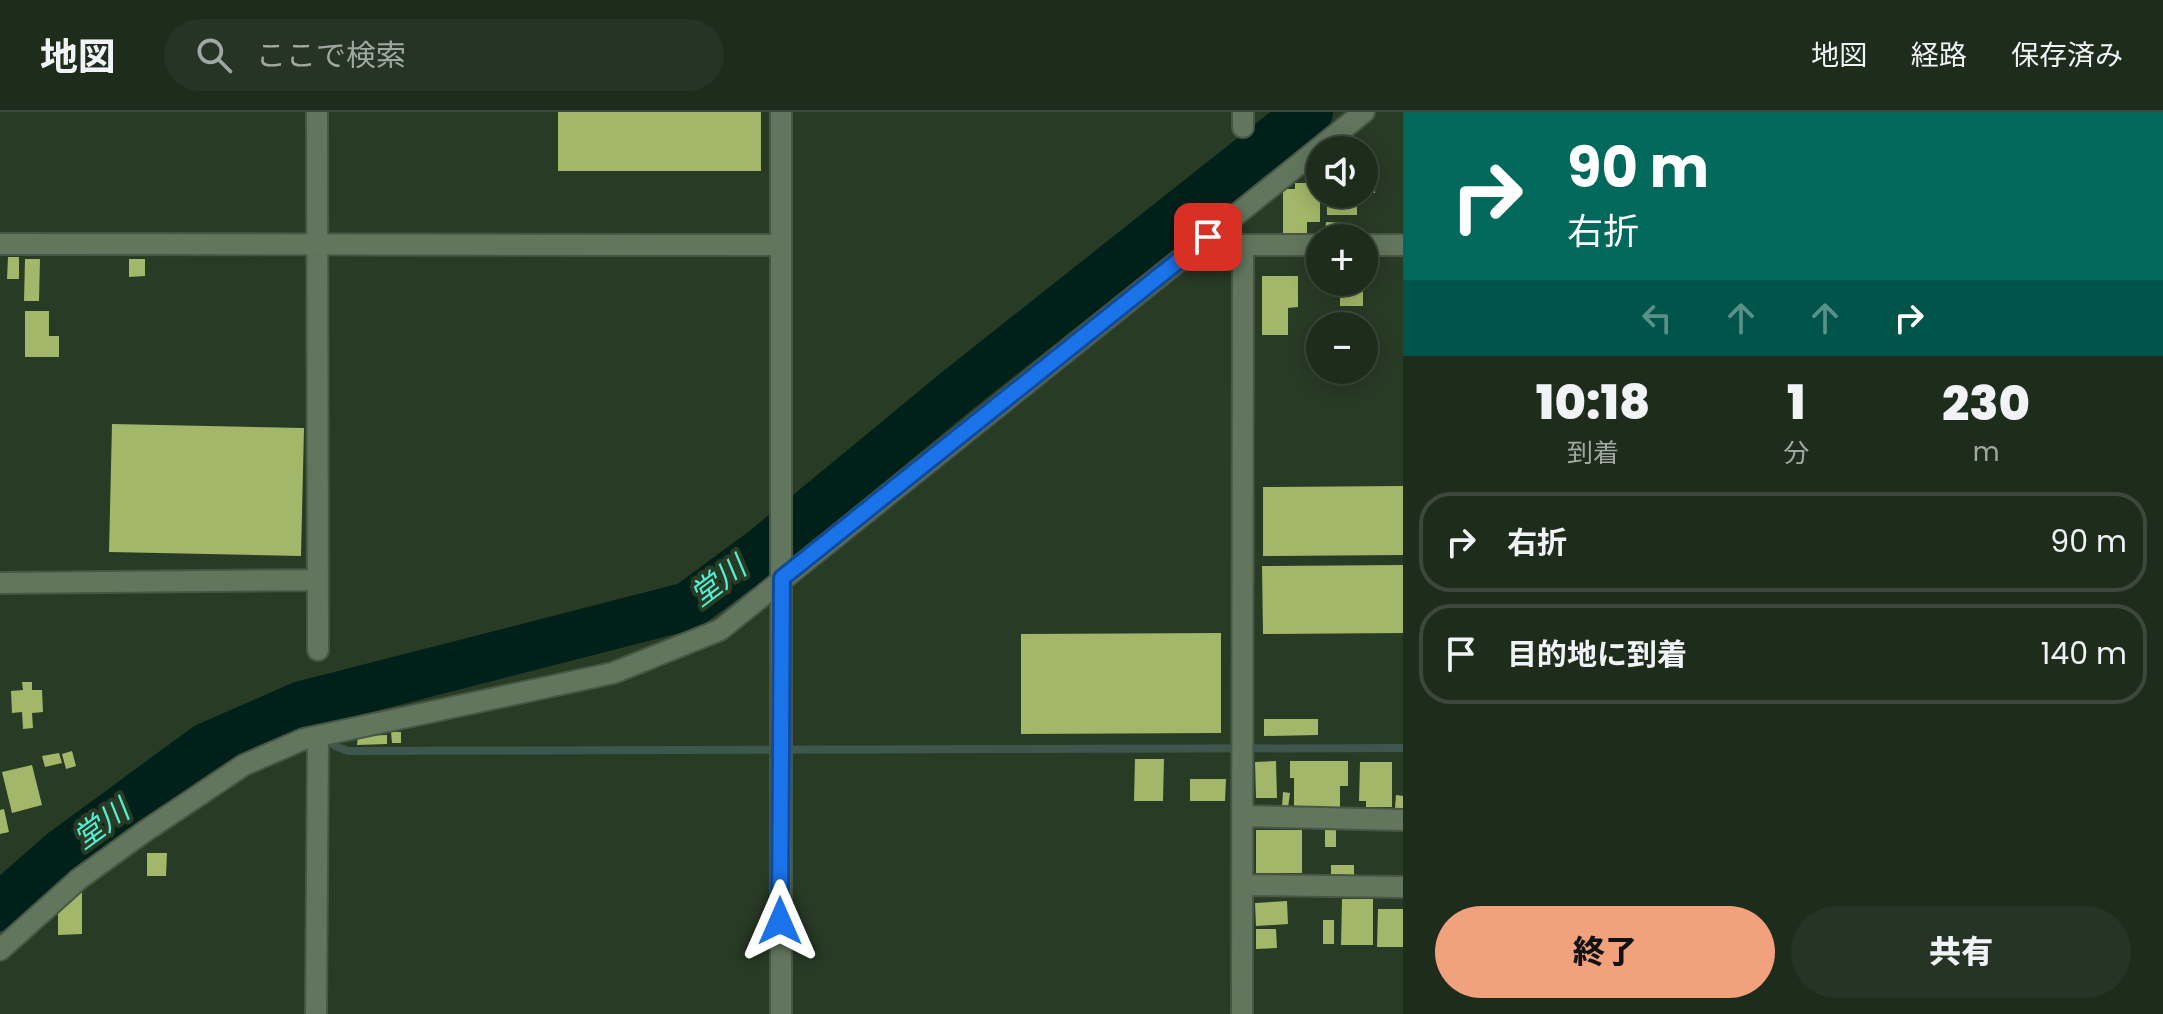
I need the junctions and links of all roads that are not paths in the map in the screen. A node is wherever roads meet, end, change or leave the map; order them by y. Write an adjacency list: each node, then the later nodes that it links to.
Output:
1 (317, 112): 6 (street)
2 (781, 112): 7 (street)
3 (1364, 112): 4 (street)
4 (1231, 219): 8 (street); 12 (street)
5 (0, 244): 6 (street)
6 (317, 245): 7 (street); 13 (street)
7 (780, 245): 12 (street)
8 (1243, 245): 9 (street); 17 (street)
9 (1306, 245)
10 (1378, 245): 11 (street)
11 (1403, 245)
12 (782, 578): 16 (street); 23 (street)
13 (318, 580): 14 (street); 15 (street)
14 (0, 583)
15 (318, 650)
16 (318, 737): 21 (street); 22 (street)
17 (1243, 816): 18 (street); 19 (street)
18 (1403, 820)
19 (1242, 885): 20 (street); 24 (street)
20 (1403, 887)
21 (0, 950)
22 (316, 1014)
23 (781, 1014)
24 (1242, 1014)

